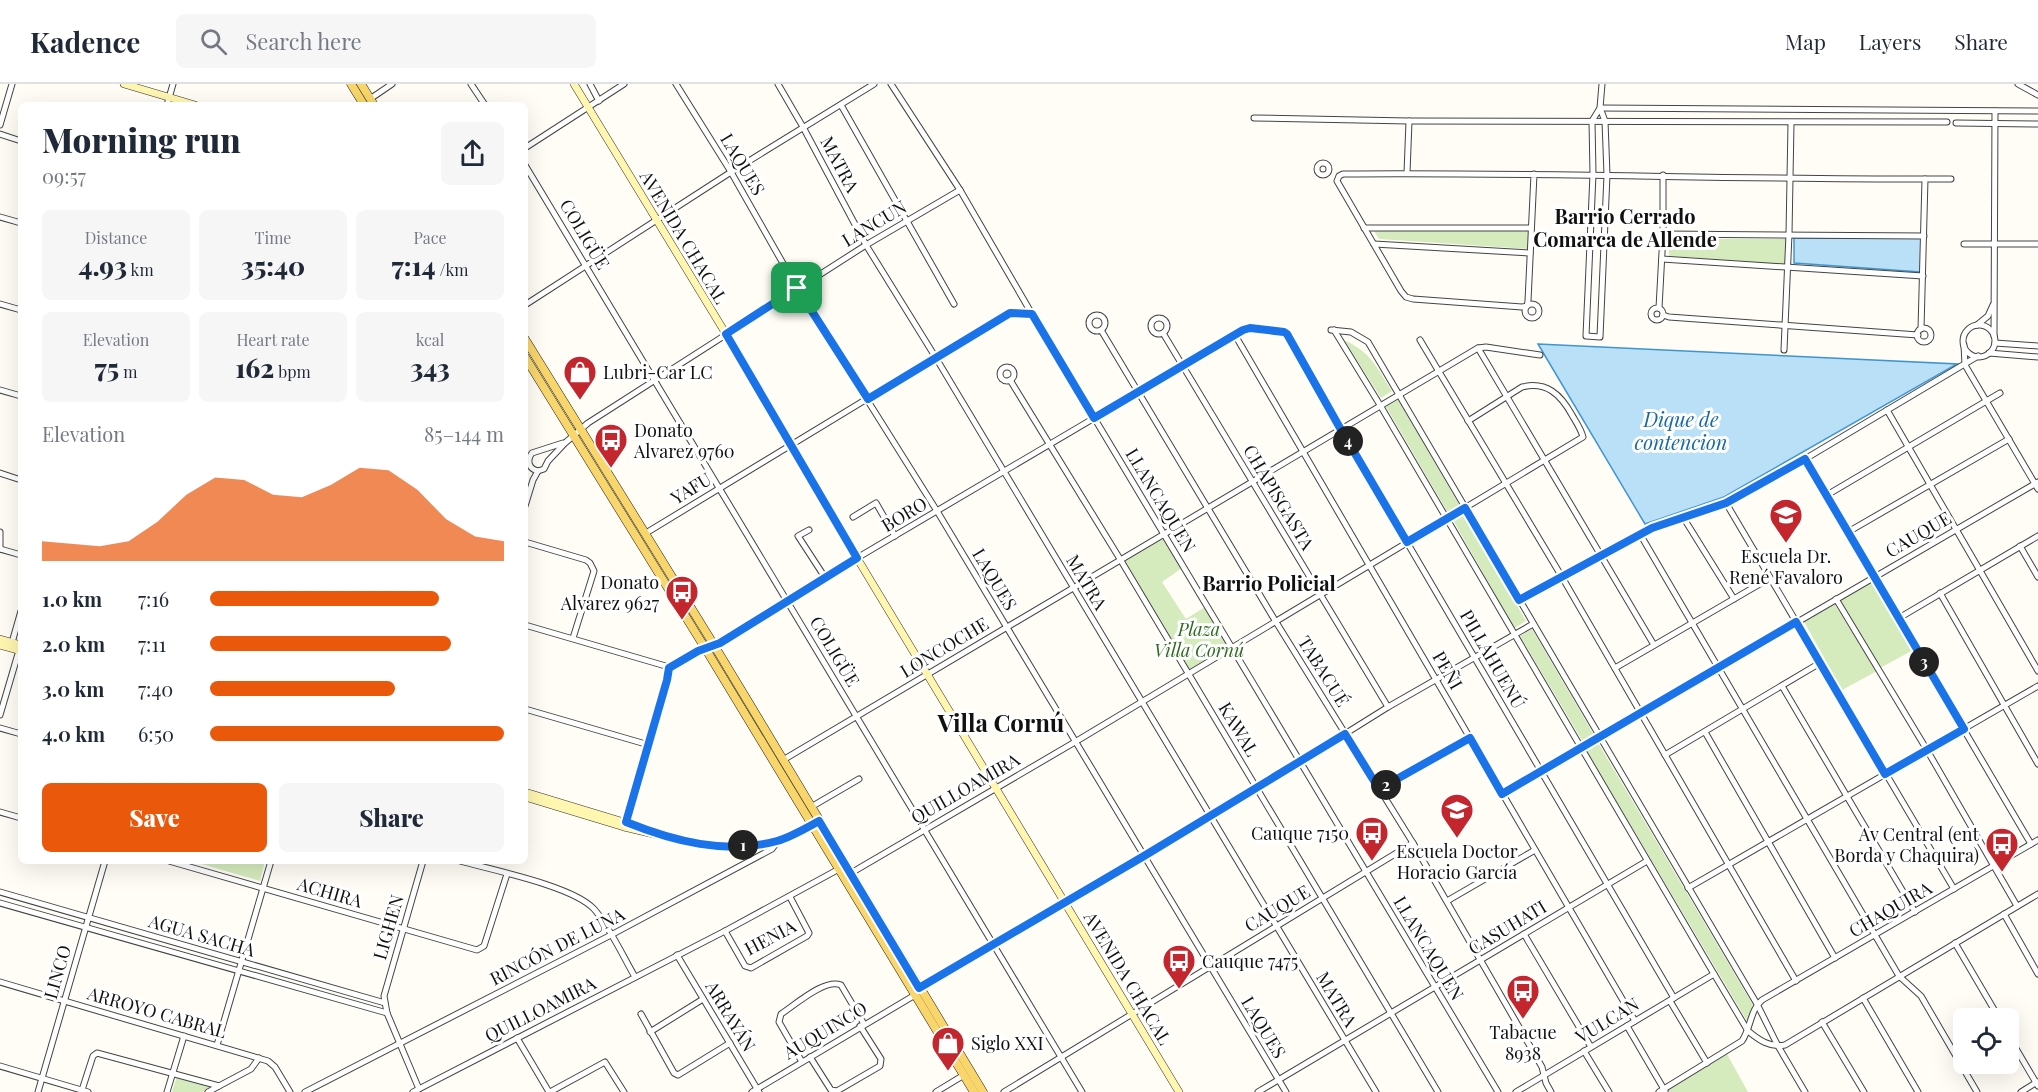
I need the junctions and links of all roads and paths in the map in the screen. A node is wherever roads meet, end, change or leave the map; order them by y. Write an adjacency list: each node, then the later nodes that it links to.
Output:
1 (12, 84): 38 (street)
2 (124, 84): 18 (main road)
3 (173, 84): 18 (street)
4 (351, 84): 20 (main road)
5 (361, 84): 21 (main road)
6 (392, 84): 22 (street)
7 (471, 84): 23 (street)
8 (574, 84): 25 (main road, AVENIDA CHACAL)
9 (590, 84): 19 (street)
10 (624, 84): 19 (street)
11 (676, 84): 44 (street, LAQUES)
12 (778, 84): 39 (street, MATRA)
13 (874, 84): 24 (street)
14 (891, 84): 55 (street)
15 (1602, 84): 26 (street)
16 (2018, 84): 17 (street)
17 (2038, 95)
18 (168, 101)
19 (599, 101): 25 (street)
20 (367, 102)
21 (368, 102)
22 (371, 102)
23 (482, 102)
24 (842, 105): 39 (street); 57 (street)
25 (589, 108): 42 (street); 58 (main road, AVENIDA CHACAL)
26 (1599, 108): 27 (street); 31 (street); 32 (street)
27 (1995, 111): 28 (street); 36 (street)
28 (2038, 111)
29 (1254, 118): 30 (street)
30 (1409, 121): 31 (street); 46 (street)
31 (1592, 121): 32 (street); 48 (street)
32 (1605, 121): 34 (street); 49 (street)
33 (1947, 122): 34 (street)
34 (1791, 123): 52 (street)
35 (1956, 123): 36 (street)
36 (1995, 123): 37 (street); 65 (street)
37 (2038, 124)
38 (0, 125)
39 (803, 127): 44 (street); 69 (street, MATRA)
40 (0, 134): 41 (street)
41 (18, 140)
42 (528, 146)
43 (528, 170): 72 (street, COLIGÜE)
44 (731, 172): 58 (street); 75 (street, LAQUES)
45 (1329, 172): 51 (street)
46 (1407, 173): 47 (street); 51 (street)
47 (1534, 174): 48 (street); 61 (street)
48 (1593, 174): 49 (street); 49 (street)
49 (1607, 174): 50 (street)
50 (1663, 175): 52 (street); 62 (street)
51 (1339, 176): 60 (street)
52 (1790, 178): 53 (street); 63 (street)
53 (1925, 179): 54 (street); 64 (street)
54 (1951, 179)
55 (960, 190): 57 (street, LANCUN); 82 (street, LLANCAQUEN)
56 (0, 217): 59 (street)
57 (907, 220): 69 (street, LANCUN); 79 (street)
58 (657, 221): 72 (street); 88 (main road, AVENIDA CHACAL)
59 (18, 222)
60 (1364, 228): 61 (street); 66 (street)
61 (1531, 228): 70 (street)
62 (1663, 234): 63 (street); 71 (street)
63 (1789, 234): 64 (street); 73 (street)
64 (1924, 236): 74 (street)
65 (1996, 243): 67 (street); 68 (street); 76 (street)
66 (1374, 244): 70 (street); 70 (street)
67 (1964, 244)
68 (2038, 244)
69 (866, 245): 75 (street, LANCUN); 102 (street, MATRA)
70 (1530, 254)
71 (1662, 259): 73 (street); 80 (street)
72 (587, 266): 77 (street); 107 (street, COLIGÜE)
73 (1788, 268): 74 (street); 84 (street)
74 (1923, 276): 84 (street)
75 (797, 288): 88 (street, LANCUN); 115 (street, LAQUES)
76 (1994, 298): 85 (street); 91 (street)
77 (528, 303)
78 (0, 304): 81 (street)
79 (954, 304)
80 (1659, 308): 83 (street); 83 (street)
81 (18, 309)
82 (1032, 314): 102 (street, YAFU); 119 (street, LLANCAQUEN)
83 (1663, 315): 84 (street)
84 (1785, 325): 97 (street)
85 (1977, 325): 91 (street); 94 (street)
86 (1101, 330): 110 (street, TABACUÉ)
87 (1163, 333): 104 (street, CHAPISGASTA)
88 (726, 334): 107 (street, LANCUN); 126 (main road, AVENIDA CHACAL)
89 (1287, 334): 90 (street, BORO); 121 (street, PILLAHUENÚ)
90 (1235, 335): 104 (street, BORO); 129 (street, PEÑI)
91 (1994, 339): 95 (street); 98 (street)
92 (1420, 340): 106 (street)
93 (528, 344): 122 (main road)
94 (1964, 345): 100 (street); 105 (street)
95 (2038, 346)
96 (1478, 348): 99 (street); 106 (street, LONCOCHE); 114 (street)
97 (1785, 351)
98 (1989, 353): 100 (street); 101 (street)
99 (1540, 355)
100 (1978, 356): 105 (street)
101 (2038, 357)
102 (936, 358): 115 (street, YAFU); 136 (street, MATRA)
103 (528, 361): 122 (main road)
104 (1182, 365): 110 (street, BORO); 140 (street, CHAPISGASTA)
105 (1965, 365): 116 (street); 118 (street)
106 (1439, 371): 112 (street, LONCOCHE); 120 (street)
107 (654, 380): 122 (street, LANCUN); 144 (street, COLIGÜE)
108 (1010, 380): 125 (street, KAWAL)
109 (0, 390): 113 (street)
110 (1138, 392): 119 (street, BORO); 148 (street, TABACUÉ)
111 (2000, 393): 116 (street)
112 (1399, 394): 117 (street, LONCOCHE); 117 (street); 149 (street)
113 (18, 395)
114 (1507, 397): 120 (street); 132 (street); 132 (street, QUILLOAMIRA)
115 (868, 399): 126 (street, YAFU); 150 (street, LAQUES)
116 (1987, 401): 123 (street); 127 (street)
117 (1380, 405): 121 (street, LONCOCHE); 153 (street)
118 (1887, 410): 127 (street); 131 (street)
119 (1094, 418): 125 (street, BORO); 159 (street, LLANCAQUEN)
120 (1468, 421): 141 (street)
121 (1340, 428): 129 (street, LONCOCHE); 163 (street, PILLAHUENÚ)
122 (577, 431): 124 (street, LANCUN); 158 (main road); 201 (main road)
123 (2009, 439): 142 (street); 143 (street)
124 (565, 443): 128 (street, LANCUN); 133 (street, LANCUN)
125 (1050, 444): 136 (street, BORO); 170 (street, KAWAL)
126 (792, 445): 144 (street, YAFU); 169 (main road, AVENIDA CHACAL)
127 (1908, 447): 142 (street); 145 (street)
128 (539, 451): 130 (street, LANCUN); 133 (street)
129 (1302, 451): 140 (street, LONCOCHE); 171 (street, PEÑI)
130 (528, 453): 134 (street, LANCUN)
131 (1805, 459): 145 (street); 147 (street)
132 (1545, 460): 141 (street, QUILLOAMIRA); 168 (street)
133 (548, 461): 135 (street, LANCUN)
134 (528, 463): 135 (street); 139 (street)
135 (538, 471): 139 (street)
136 (1004, 472): 150 (street, BORO); 178 (street, MATRA)
137 (0, 473): 138 (street)
138 (18, 479)
139 (533, 480): 146 (street)
140 (1252, 481): 148 (street, LONCOCHE); 180 (street, CHAPISGASTA)
141 (1505, 483): 149 (street, QUILLOAMIRA); 173 (street)
142 (1930, 485): 155 (street); 157 (street)
143 (2037, 485): 155 (street, CAUQUE)
144 (719, 488): 158 (street, YAFU); 184 (street, COLIGÜE)
145 (1827, 495): 157 (street)
146 (528, 496)
147 (1726, 503): 151 (street); 176 (street)
148 (1208, 507): 159 (street, LONCOCHE); 187 (street, TABACUÉ)
149 (1465, 508): 153 (street, QUILLOAMIRA); 183 (street)
150 (937, 512): 161 (street, BORO); 192 (street, LAQUES)
151 (1683, 517): 160 (street); 181 (street)
152 (853, 518): 161 (street)
153 (1446, 518): 163 (street, QUILLOAMIRA); 193 (street)
154 (809, 530): 177 (street)
155 (1956, 530): 172 (street); 174 (street, CAUQUE)
156 (0, 532): 166 (street)
157 (1848, 532): 174 (street)
158 (645, 533): 198 (main road)
159 (1163, 534): 170 (street, LONCOCHE); 202 (street, LLANCAQUEN)
160 (1640, 534): 168 (street); 189 (street)
161 (896, 536): 169 (street, BORO)
162 (2038, 536): 165 (street)
163 (1407, 542): 171 (street, QUILLOAMIRA); 204 (street, PILLAHUENÚ)
164 (528, 543): 194 (street)
165 (2020, 546): 172 (street); 175 (street)
166 (0, 549): 167 (street)
167 (18, 554)
168 (1602, 555): 173 (street); 199 (street)
169 (857, 558): 177 (street, BORO); 210 (main road, AVENIDA CHACAL)
170 (1120, 559): 178 (street, LONCOCHE); 211 (street, KAWAL)
171 (1369, 565): 180 (street, QUILLOAMIRA); 212 (street, PEÑI)
172 (1979, 570): 179 (street); 209 (street)
173 (1562, 577): 183 (street); 207 (street)
174 (1875, 577): 182 (street, CAUQUE); 185 (street)
175 (2038, 577)
176 (1770, 578): 181 (street); 188 (street)
177 (825, 579): 184 (street, BORO)
178 (1073, 588): 192 (street, LONCOCHE); 215 (street, MATRA)
179 (1940, 594): 185 (street); 216 (street)
180 (1321, 595): 187 (street, QUILLOAMIRA); 217 (street, CHAPISGASTA)
181 (1734, 599): 189 (street)
182 (1836, 599): 188 (street, CAUQUE); 233 (street)
183 (1519, 600): 190 (street)
184 (788, 602): 198 (street, BORO); 222 (street, COLIGÜE)
185 (1899, 618): 224 (street)
186 (18, 621): 197 (street)
187 (1276, 622): 202 (street, QUILLOAMIRA); 227 (street, TABACUÉ)
188 (1796, 622): 205 (street); 208 (street, CAUQUE)
189 (1692, 623): 199 (street); 208 (street)
190 (1533, 624): 193 (street, AUQUINCO); 228 (street)
191 (528, 626): 194 (street)
192 (1006, 627): 210 (street, LONCOCHE); 230 (street, LAQUES)
193 (1514, 634): 204 (street, AUQUINCO); 232 (street)
194 (573, 638): 206 (street)
195 (0, 639): 197 (main road)
196 (0, 645): 197 (main road)
197 (11, 645): 200 (main road)
198 (714, 645): 201 (street, BORO); 235 (main road)
199 (1654, 645): 207 (street)
200 (18, 647)
201 (705, 648): 206 (street, BORO); 253 (main road)
202 (1232, 648): 211 (street, QUILLOAMIRA); 236 (street, LLANCAQUEN)
203 (18, 658): 221 (street)
204 (1474, 658): 212 (street, AUQUINCO); 238 (street, PILLAHUENÚ)
205 (1820, 663): 213 (street); 239 (street)
206 (669, 668): 231 (street)
207 (1615, 668): 220 (street)
208 (1719, 668): 218 (street); 220 (street, CAUQUE)
209 (2038, 671)
210 (927, 674): 222 (street, LONCOCHE); 241 (main road, AVENIDA CHACAL)
211 (1188, 674): 215 (street, QUILLOAMIRA); 242 (street, KAWAL)
212 (1436, 679): 217 (street, AUQUINCO); 229 (street, PEÑI)
213 (1782, 686): 218 (street); 246 (street)
214 (2038, 686): 216 (street)
215 (1141, 701): 230 (street, QUILLOAMIRA); 250 (street, MATRA)
216 (2004, 705): 224 (street); 237 (street)
217 (1388, 707): 227 (street, AUQUINCO)
218 (1743, 709): 225 (street); 252 (street)
219 (528, 710): 231 (street)
220 (1641, 713): 228 (street, CAUQUE); 234 (street)
221 (0, 715)
222 (857, 716): 235 (street, LONCOCHE); 255 (street, COLIGÜE)
223 (0, 728): 226 (street)
224 (1964, 729): 233 (street); 260 (street)
225 (1705, 732): 234 (street); 258 (street)
226 (18, 733)
227 (1345, 734): 236 (street, AUQUINCO); 243 (street, TABACUÉ)
228 (1600, 737): 232 (street, CAUQUE); 277 (street)
229 (1470, 738): 243 (street); 245 (street, PEÑI)
230 (1076, 742): 241 (street, QUILLOAMIRA); 262 (street, LAQUES)
231 (649, 745): 254 (street)
232 (1581, 748): 238 (street, CAUQUE); 263 (street)
233 (1927, 750): 239 (street); 270 (street)
234 (1665, 755): 269 (street)
235 (783, 760): 248 (main road)
236 (1300, 762): 242 (street, AUQUINCO); 272 (street, LLANCAQUEN)
237 (2038, 764)
238 (1542, 771): 245 (street, CAUQUE); 275 (street, PILLAHUENÚ)
239 (1885, 774): 246 (street); 278 (street)
240 (859, 779): 248 (street)
241 (995, 788): 255 (street, QUILLOAMIRA); 283 (main road, AVENIDA CHACAL)
242 (1257, 788): 250 (street, AUQUINCO); 282 (street, KAWAL)
243 (1379, 789): 259 (street, TABACUÉ)
244 (528, 793): 254 (main road)
245 (1502, 794): 261 (street, PEÑI)
246 (1847, 796): 252 (street); 288 (street)
247 (528, 798): 254 (main road)
248 (811, 807): 253 (main road)
249 (0, 812): 251 (street)
250 (1210, 816): 262 (street, AUQUINCO); 291 (street, MATRA)
251 (18, 817)
252 (1807, 819): 258 (street); 297 (street)
253 (816, 823): 257 (main road, RINCÓN DE LUNA); 271 (main road); 273 (main road)
254 (625, 824): 257 (main road)
255 (925, 829): 273 (street, QUILLOAMIRA); 299 (street, COLIGÜE)
256 (2038, 840): 260 (street, CHAQUIRA)
257 (778, 841): 296 (street, RINCÓN DE LUNA)
258 (1768, 842): 269 (street); 301 (street)
259 (1413, 843): 272 (street, CAUQUE); 284 (street, TABACUÉ)
260 (2031, 844): 270 (street, CHAQUIRA)
261 (1535, 850): 284 (street); 287 (street, PEÑI)
262 (1144, 856): 283 (street, AUQUINCO); 304 (street, LAQUES)
263 (1647, 861): 275 (street, CASUHATI); 306 (street)
264 (104, 864): 290 (street, LINCO)
265 (179, 864): 276 (street, ACHIRA)
266 (270, 864): 276 (street)
267 (422, 864): 293 (street, LIGHEN)
268 (471, 864): 274 (street)
269 (1729, 864): 277 (street); 310 (street)
270 (1994, 866): 278 (street, CHAQUIRA); 286 (street)
271 (839, 869): 281 (street, QUILLOAMIRA); 313 (main road)
272 (1366, 871): 282 (street, CAUQUE); 312 (street, LLANCAQUEN)
273 (851, 873): 313 (main road)
274 (507, 874): 293 (street, ACHIRA); 296 (street)
275 (1608, 884): 287 (street, CASUHATI); 316 (street, PILLAHUENÚ)
276 (263, 888): 293 (street, ACHIRA); 303 (street)
277 (1688, 888): 319 (street)
278 (1954, 889): 288 (street, CHAQUIRA)
279 (0, 892): 290 (street, AGUA SACHA)
280 (2038, 894): 286 (street)
281 (790, 897): 294 (street, QUILLOAMIRA); 294 (street, HENIA)
282 (1323, 897): 291 (street, CAUQUE); 321 (street, KAWAL)
283 (1064, 901): 299 (street, AUQUINCO); 324 (main road, AVENIDA CHACAL)
284 (1447, 901): 302 (street, TABACUÉ)
285 (0, 903): 292 (street, AGUA SACHA)
286 (2017, 906): 289 (street)
287 (1569, 908): 295 (street, CASUHATI); 325 (street, PEÑI)
288 (1915, 912): 297 (street, CHAQUIRA)
289 (2004, 914): 298 (street); 307 (street)
290 (88, 917): 292 (street, LINCO); 303 (street, AGUA SACHA)
291 (1276, 926): 304 (street, CAUQUE); 333 (street, MATRA)
292 (86, 927): 305 (street, AGUA SACHA); 317 (street, LINCO)
293 (403, 928): 318 (street, LIGHEN)
294 (725, 932): 300 (street, QUILLOAMIRA)
295 (1524, 934): 302 (street, CASUHATI); 338 (street)
296 (611, 935): 309 (street); 334 (street, RINCÓN DE LUNA)
297 (1875, 935): 301 (street, CHAQUIRA); 308 (street)
298 (1955, 943): 308 (street); 320 (street)
299 (993, 944): 313 (street, AUQUINCO); 342 (street, COLIGÜE)
300 (677, 955): 309 (street, QUILLOAMIRA); 315 (street, ARRAYÁN)
301 (1835, 958): 310 (street, CHAQUIRA)
302 (1481, 959): 312 (street, CASUHATI); 349 (street, TABACUÉ)
303 (242, 962): 305 (street); 318 (street, AGUA SACHA)
304 (1210, 966): 324 (street, CAUQUE); 351 (street, LAQUES)
305 (239, 971): 322 (street, AGUA SACHA); 336 (street)
306 (1714, 974): 316 (street, VULCAN); 329 (street)
307 (2038, 974)
308 (1899, 976): 314 (street); 382 (street)
309 (635, 977): 332 (street, QUILLOAMIRA)
310 (1796, 981): 319 (street, CHAQUIRA)
311 (0, 982): 317 (street, ARROYO CABRAL)
312 (1435, 987): 321 (street, CASUHATI); 375 (street, LLANCAQUEN)
313 (917, 992): 327 (street, AUQUINCO); 348 (main road); 367 (main road)
314 (1863, 998): 326 (street); 381 (street)
315 (703, 999): 330 (street); 335 (street, ARRAYÁN)
316 (1672, 999): 325 (street, VULCAN); 345 (street, PILLAHUENÚ)
317 (64, 1001): 331 (street, ARROYO CABRAL); 350 (street, LINCO)
318 (385, 1003): 322 (street)
319 (1757, 1004): 329 (street); 337 (street)
320 (1993, 1008)
321 (1392, 1012): 333 (street, CASUHATI); 374 (street, KAWAL)
322 (387, 1013): 334 (street)
323 (641, 1014): 330 (street)
324 (1132, 1014): 342 (street, CAUQUE); 370 (main road, AVENIDA CHACAL)
325 (1635, 1021): 328 (street, VULCAN)
326 (1822, 1022): 337 (street); 380 (street)
327 (862, 1025): 341 (street, AUQUINCO); 341 (street); 344 (street)
328 (1627, 1026): 338 (street, VULCAN); 357 (street)
329 (1748, 1031): 337 (street); 345 (street)
330 (650, 1032): 335 (street)
331 (184, 1036): 336 (street, ARROYO CABRAL); 347 (street)
332 (517, 1038): 355 (street, QUILLOAMIRA); 363 (street)
333 (1344, 1040): 351 (street, CASUHATI); 373 (street, MATRA)
334 (400, 1043): 355 (street); 362 (street, RINCÓN DE LUNA)
335 (730, 1043): 356 (street, ARRAYÁN)
336 (218, 1045): 343 (street, ARROYO CABRAL)
337 (1778, 1046): 379 (street)
338 (1591, 1047): 339 (street, VULCAN)
339 (1584, 1051): 349 (street, VULCAN); 378 (street)
340 (2019, 1054): 352 (street)
341 (810, 1057): 344 (street, AUQUINCO)
342 (1061, 1057): 368 (street, CAUQUE); 369 (street, COLIGÜE)
343 (259, 1058): 353 (street); 361 (street, ARROYO CABRAL)
344 (802, 1062): 356 (street, AUQUINCO)
345 (1707, 1063): 357 (street)
346 (0, 1066): 350 (street)
347 (173, 1074): 353 (street); 354 (street); 359 (street)
348 (964, 1075): 365 (street); 366 (main road)
349 (1544, 1075): 376 (street, VULCAN); 377 (street, TABACUÉ)
350 (42, 1078): 354 (street); 358 (street, LINCO)
351 (1278, 1080): 371 (street, CASUHATI); 372 (street, LAQUES)
352 (2037, 1084): 383 (street)
353 (219, 1086): 360 (street)
354 (85, 1091)
355 (416, 1091)
356 (756, 1091)
357 (1663, 1091)
358 (38, 1092)
359 (167, 1092)
360 (208, 1092)
361 (290, 1092)
362 (304, 1092)
363 (550, 1092): 364 (street)
364 (624, 1092)
365 (936, 1092)
366 (974, 1092)
367 (983, 1092)
368 (1004, 1092)
369 (1082, 1092)
370 (1179, 1092)
371 (1258, 1092)
372 (1286, 1092)
373 (1376, 1092)
374 (1438, 1092)
375 (1498, 1092)
376 (1516, 1092)
377 (1551, 1092)
378 (1609, 1092)
379 (1805, 1092)
380 (1864, 1092)
381 (1918, 1092)
382 (1977, 1092)
383 (2021, 1092)

